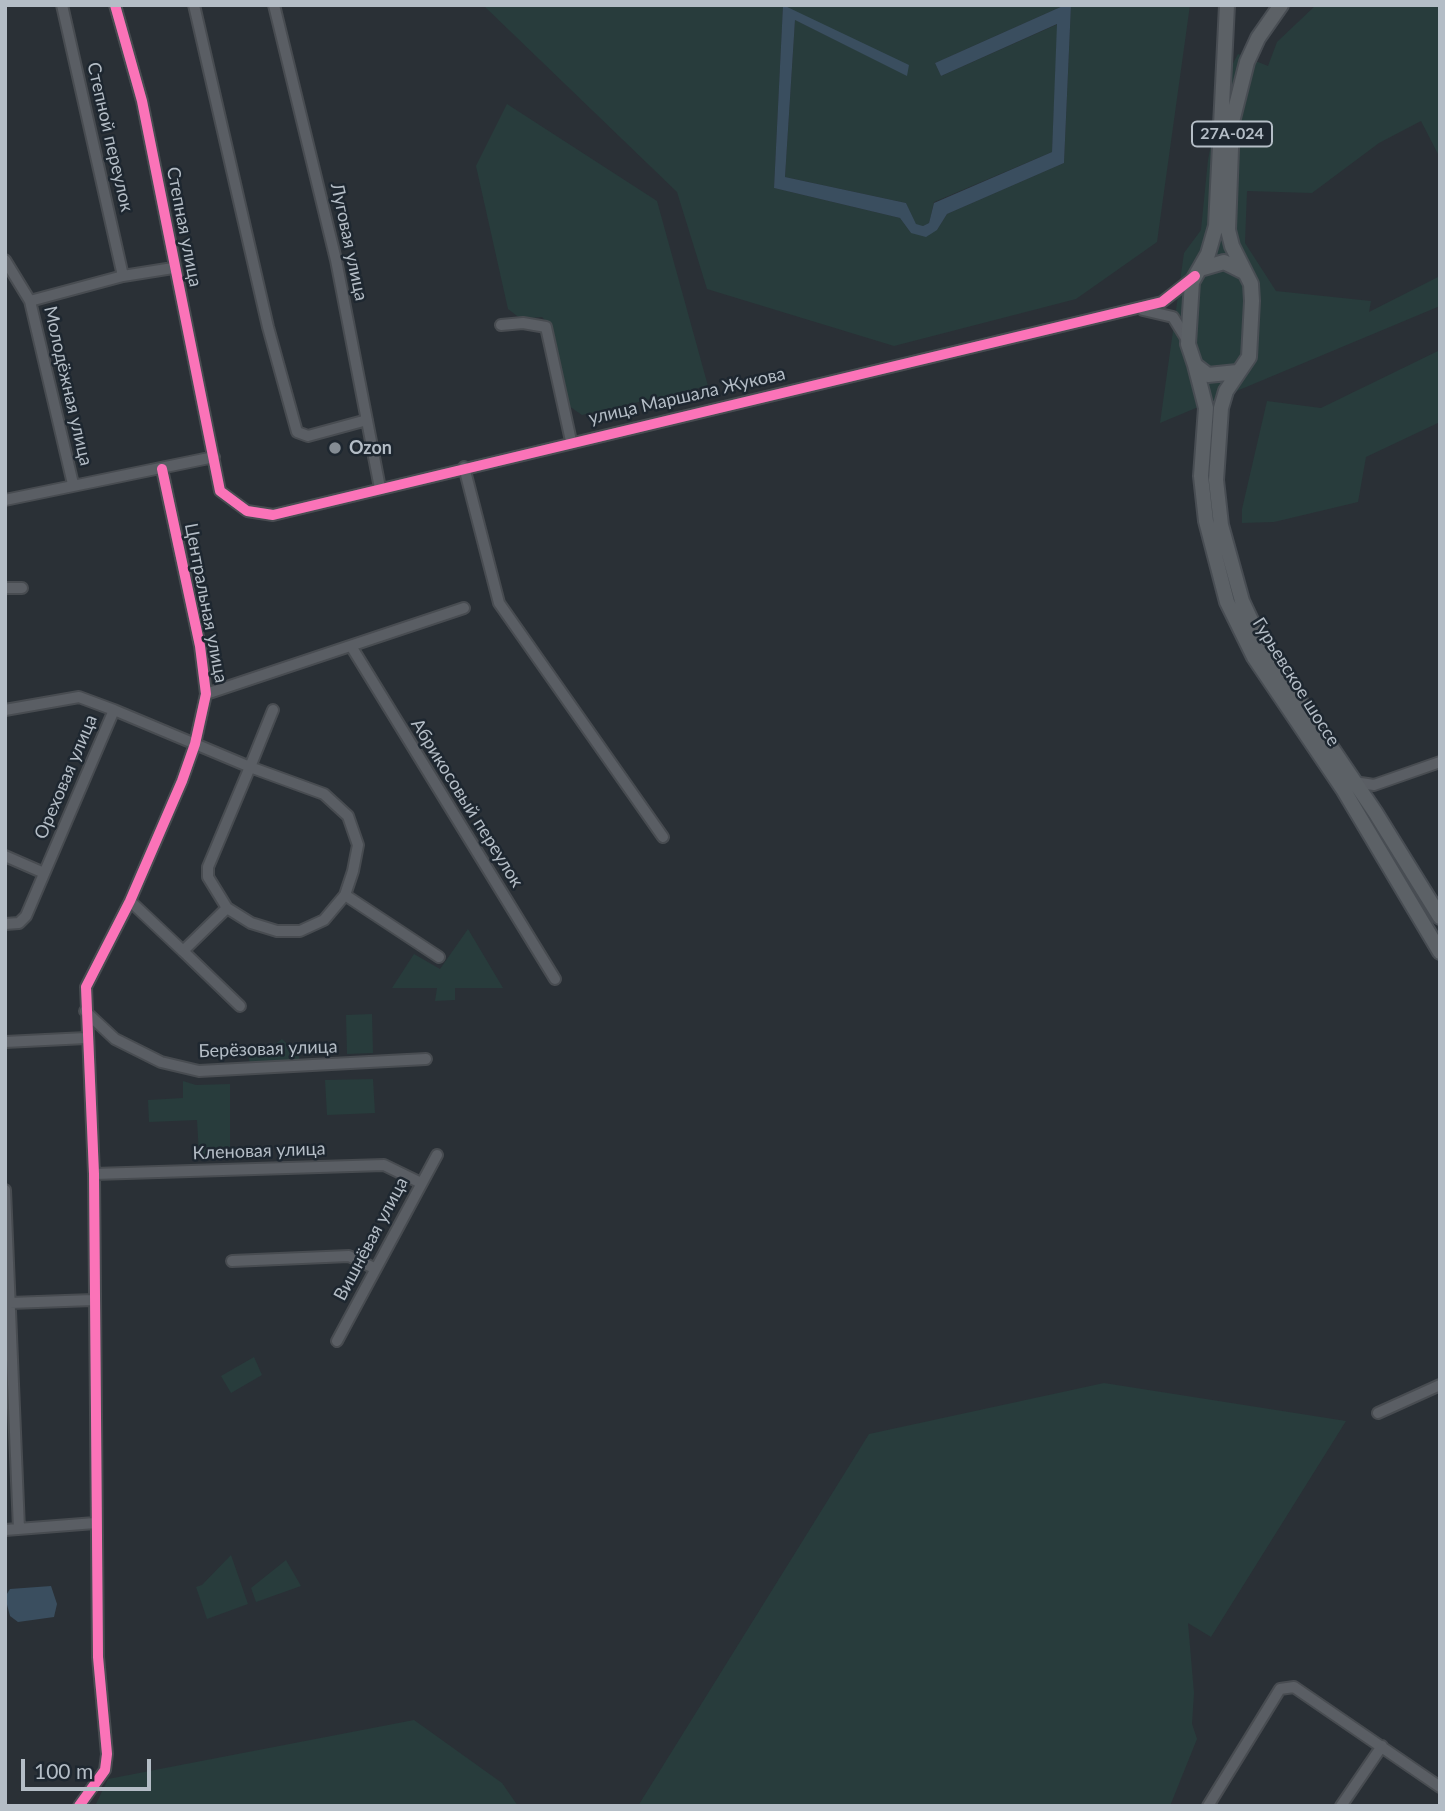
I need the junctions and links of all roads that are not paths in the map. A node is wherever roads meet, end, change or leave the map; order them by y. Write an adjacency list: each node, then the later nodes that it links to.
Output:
1 (62, 5): 11 (street, Степной переулок)
2 (115, 5): 8 (street, Степная улица)
3 (194, 5): 18 (street)
4 (274, 5): 18 (street, Луговая улица)
5 (1227, 5): 9 (main road, 27А-024)
6 (1281, 5): 10 (main road, 27А-024)
7 (5, 260): 12 (street, Молодёжная улица)
8 (173, 268): 11 (street); 20 (street, Степная улица)
9 (1197, 272): 10 (main road); 13 (street, улица Маршала Жукова); 15 (main road, 27А-024)
10 (1244, 272): 17 (main road, 27А-024)
11 (122, 276): 12 (street)
12 (30, 301): 23 (street, Молодёжная улица)
13 (1133, 309): 15 (street, улица Маршала Жукова); 19 (street, улица Маршала Жукова)
14 (501, 326): 19 (street)
15 (1188, 344): 16 (main road, 27А-024)
16 (1195, 365): 17 (main road); 49 (main road, Гурьевское шоссе / 27А-024)
17 (1237, 372): 37 (main road, Гурьевское шоссе / 27А-024)
18 (367, 420): 24 (street, Луговая улица)
19 (571, 441): 21 (street, улица Маршала Жукова)
20 (214, 457): 22 (street); 24 (street, улица Маршала Жукова)
21 (464, 467): 24 (street, улица Маршала Жукова); 39 (street)
22 (162, 469): 23 (street); 30 (street, Центральная улица)
23 (73, 484): 25 (street)
24 (380, 488)
25 (5, 500)
26 (5, 588): 27 (street)
27 (22, 588)
28 (464, 608): 29 (street)
29 (351, 646): 30 (street); 51 (street, Абрикосовый переулок)
30 (206, 694): 34 (street, Центральная улица)
31 (5, 709): 32 (street)
32 (114, 710): 34 (street, Ореховая улица); 42 (street, Ореховая улица)
33 (273, 710): 36 (street)
34 (195, 744): 36 (street, Ореховая улица); 44 (street, Центральная улица)
35 (1440, 762): 38 (street)
36 (250, 767): 43 (street); 45 (street)
37 (1354, 782): 38 (street); 41 (main road, Гурьевское шоссе / 27А-024)
38 (1374, 785): 41 (street)
39 (663, 837)
40 (5, 856): 42 (street)
41 (1404, 858): 46 (main road, Гурьевское шоссе / 27А-024)
42 (44, 873): 47 (street, Ореховая улица)
43 (345, 895): 45 (street); 50 (street)
44 (130, 901): 48 (street); 53 (street, Центральная улица)
45 (227, 908): 48 (street)
46 (1440, 917)
47 (5, 924)
48 (183, 951): 52 (street)
49 (1440, 952)
50 (439, 957)
51 (555, 979)
52 (240, 1006)
53 (85, 1012): 54 (street, Центральная улица); 56 (street, Берёзовая улица)
54 (86, 1038): 55 (street); 58 (street, Центральная улица)
55 (5, 1042)
56 (426, 1059)
57 (437, 1155): 59 (street, Вишнёвая улица)
58 (94, 1174): 59 (street, Кленовая улица); 63 (street, Центральная улица)
59 (421, 1183): 62 (street, Вишнёвая улица)
60 (5, 1190): 64 (street)
61 (232, 1261): 62 (street)
62 (374, 1268): 65 (street, Вишнёвая улица)
63 (93, 1300): 64 (street); 68 (street, Центральная улица)
64 (10, 1303): 69 (street)
65 (337, 1341)
66 (1440, 1385): 67 (street)
67 (1378, 1413)
68 (95, 1523): 69 (street); 73 (street, Центральная улица)
69 (19, 1529): 70 (street)
70 (5, 1530)
71 (1382, 1746): 72 (street); 74 (street); 75 (street)
72 (1440, 1787)
73 (79, 1806)
74 (1208, 1806)
75 (1341, 1806)

